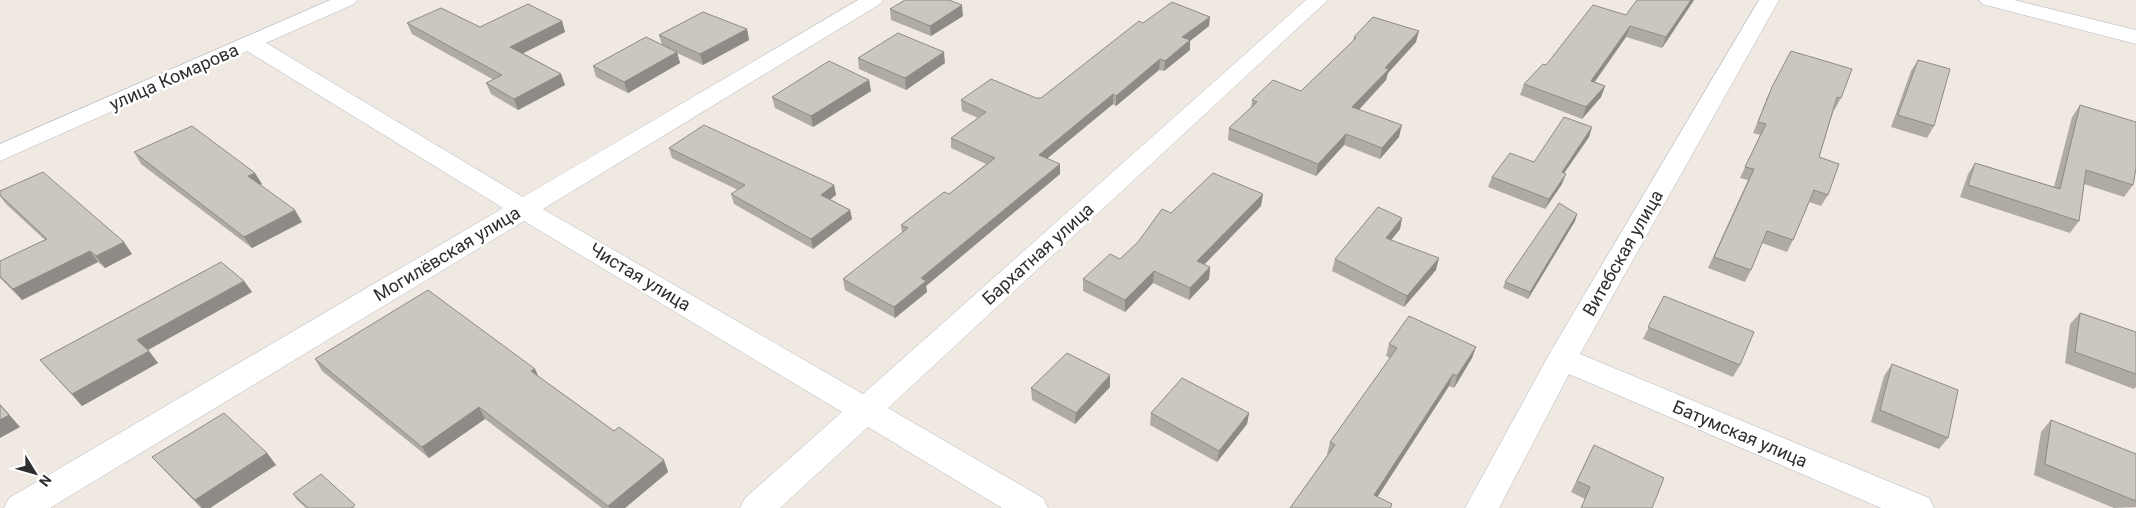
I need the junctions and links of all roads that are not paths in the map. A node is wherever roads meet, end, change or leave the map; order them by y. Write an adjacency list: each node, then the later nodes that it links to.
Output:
1 (347, 0): 7 (street, улица Комарова)
2 (873, 0): 9 (street, Могилёвская улица)
3 (1318, 0): 11 (street, Бархатная улица)
4 (1769, 0): 10 (street, Витебская улица)
5 (1989, 0): 6 (street)
6 (2136, 37)
7 (250, 43): 8 (street, улица Комарова); 9 (street, Чистая улица)
8 (0, 153)
9 (524, 209): 11 (street, Чистая улица); 12 (street, Могилёвская улица)
10 (1562, 359): 15 (street, Витебская улица); 16 (street, Батумская улица)
11 (864, 411): 13 (street, Бархатная улица); 14 (street, Чистая улица)
12 (21, 508)
13 (757, 508)
14 (1031, 508)
15 (1482, 508)
16 (1917, 508)

